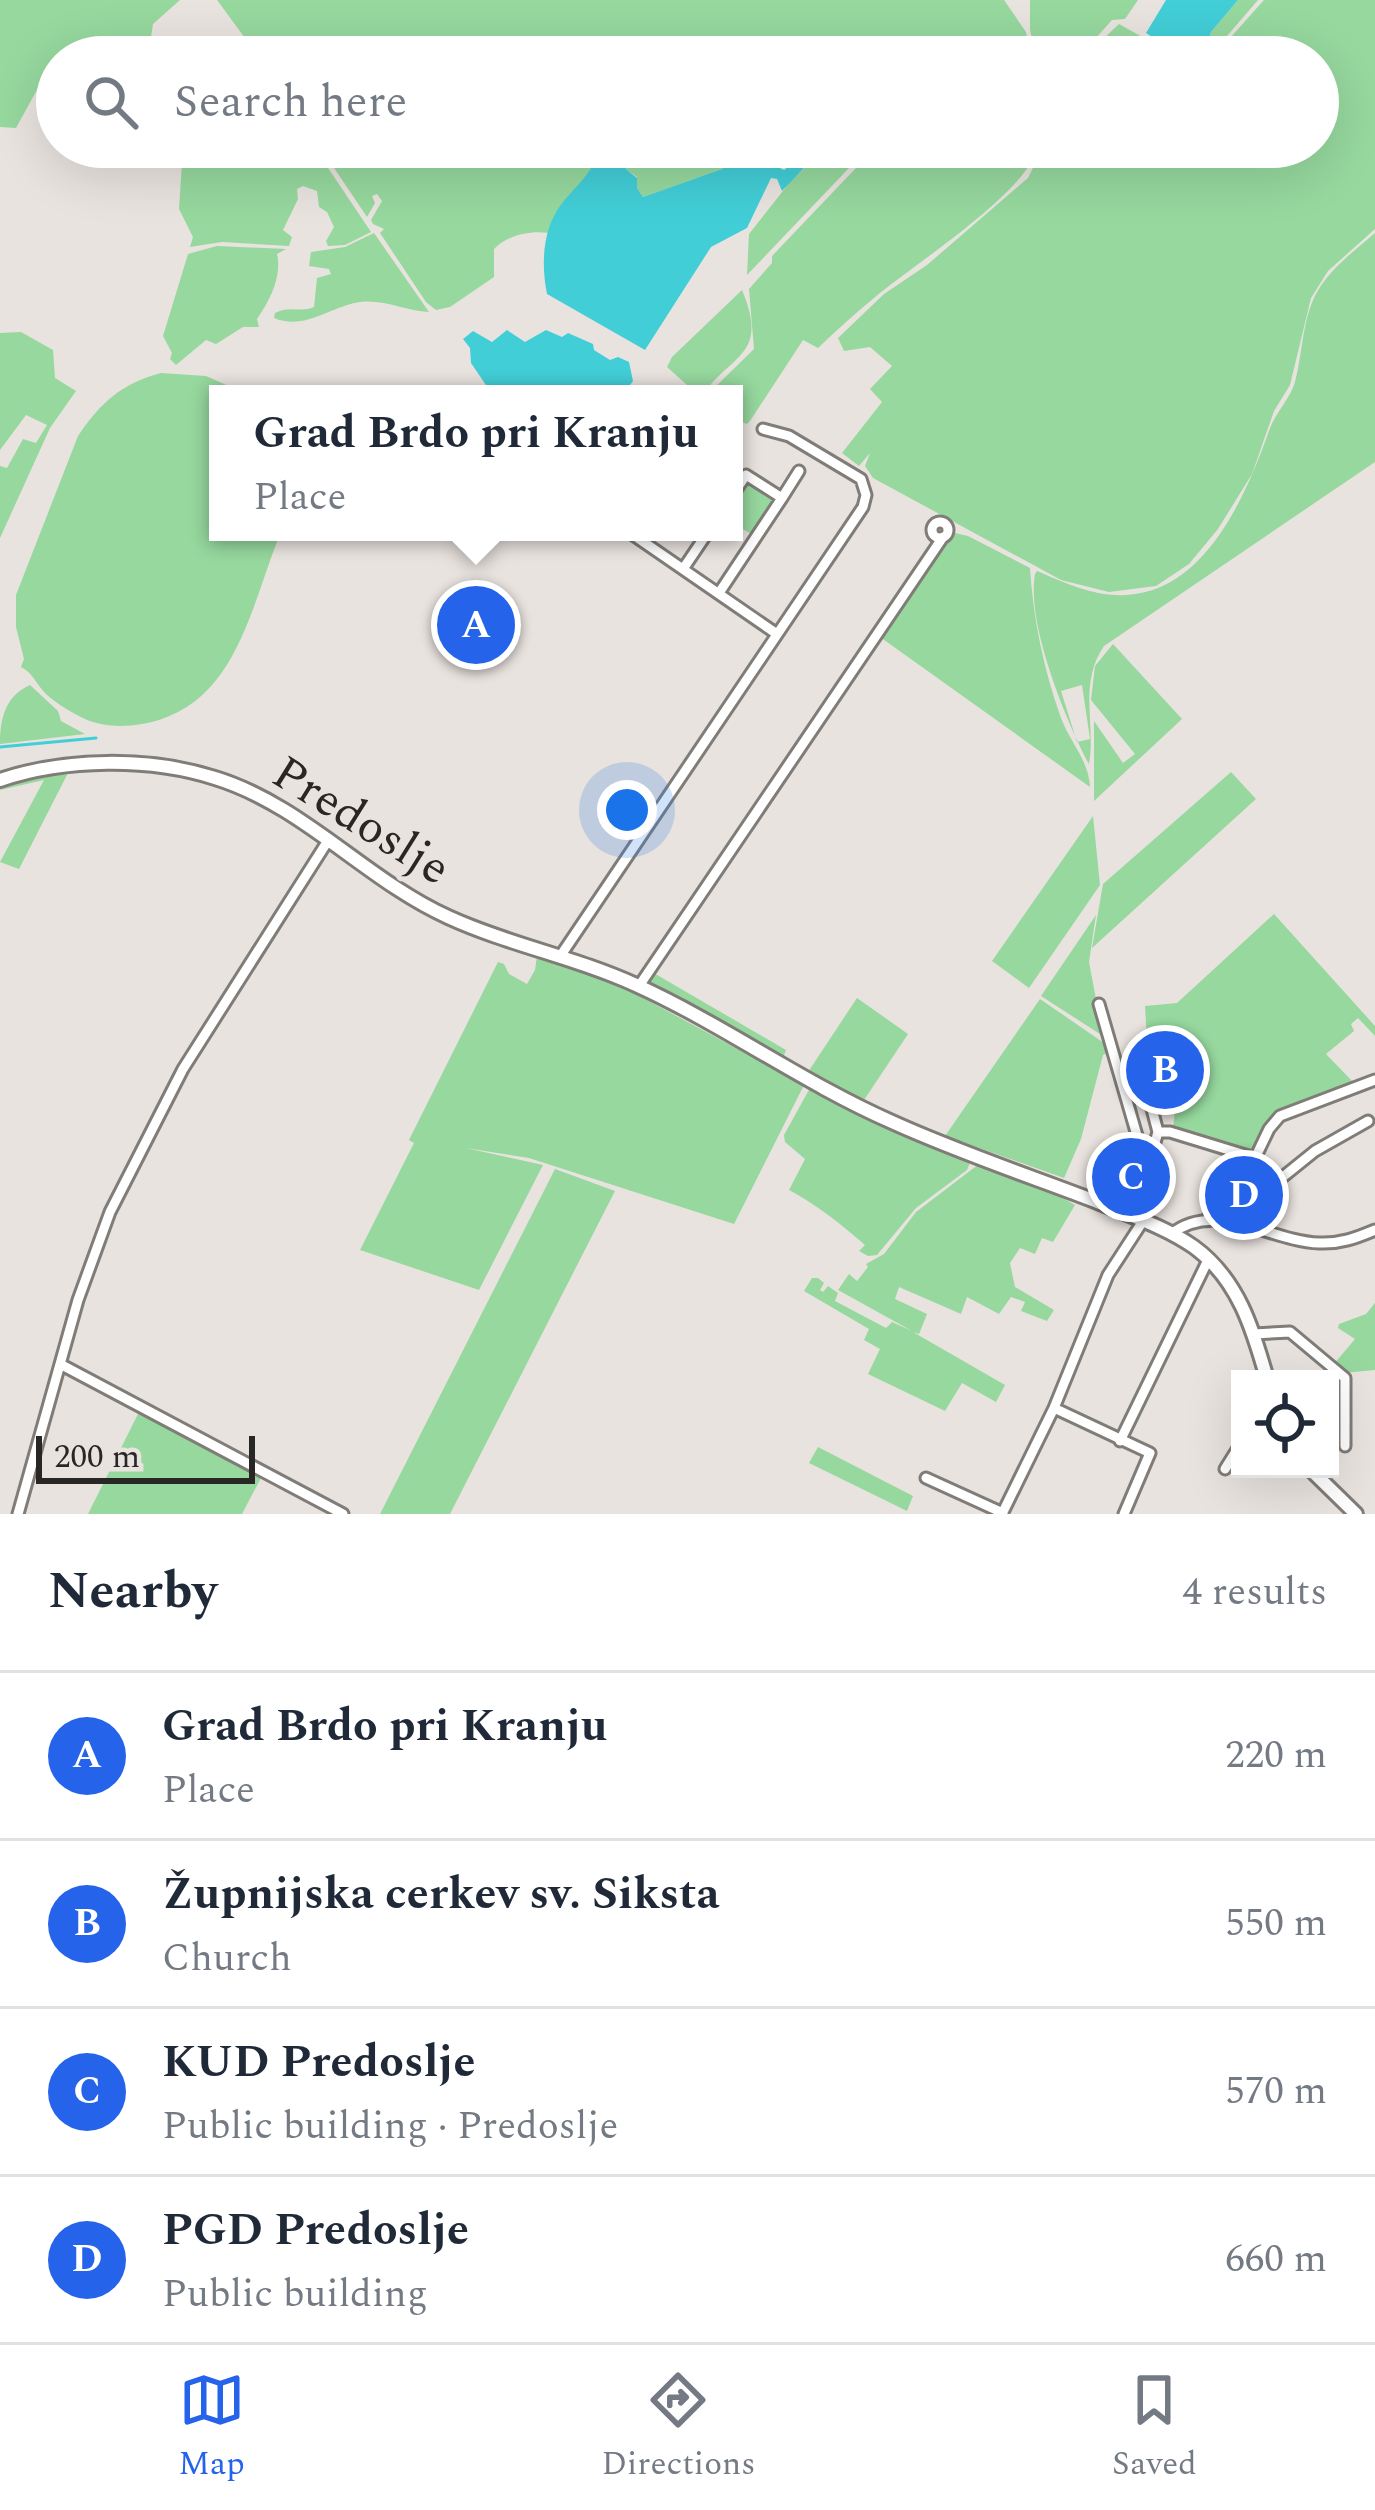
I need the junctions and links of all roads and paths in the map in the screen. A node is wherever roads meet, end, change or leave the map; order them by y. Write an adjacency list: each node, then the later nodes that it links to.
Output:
1 (763, 429): 10 (street)
2 (799, 471): 4 (street)
3 (743, 480): 4 (street)
4 (782, 498): 9 (street)
5 (939, 536): 14 (street)
6 (642, 541): 8 (street)
7 (702, 541): 8 (street)
8 (683, 569): 9 (street)
9 (718, 593): 10 (street)
10 (777, 634): 13 (street)
11 (0, 779): 12 (street, Predoslje)
12 (329, 839): 13 (street, Predoslje); 30 (street)
13 (561, 955): 14 (street, Predoslje)
14 (639, 986): 24 (street, Predoslje)
15 (1099, 1004): 21 (street)
16 (1375, 1080): 20 (street)
17 (1146, 1086): 19 (street)
18 (1368, 1121): 22 (street)
19 (1158, 1132): 20 (street); 21 (street)
20 (1255, 1158): 22 (street); 23 (street)
21 (1147, 1170): 24 (street)
22 (1279, 1180): 25 (street)
23 (1208, 1217): 25 (street); 27 (street)
24 (1140, 1219): 27 (street); 32 (street)
25 (1244, 1226): 26 (street)
26 (1375, 1230)
27 (1171, 1234): 28 (street)
28 (1208, 1260): 29 (street); 33 (street)
29 (1254, 1334): 31 (street); 34 (street)
30 (60, 1364): 39 (street); 40 (street)
31 (1264, 1370)
32 (1054, 1408): 33 (street); 41 (street)
33 (1120, 1441): 42 (street)
34 (1345, 1447)
35 (1231, 1458): 36 (street)
36 (1225, 1468)
37 (926, 1478): 41 (street)
38 (1319, 1478): 43 (street)
39 (18, 1514)
40 (343, 1514)
41 (1003, 1514)
42 (1124, 1514)
43 (1356, 1514)

